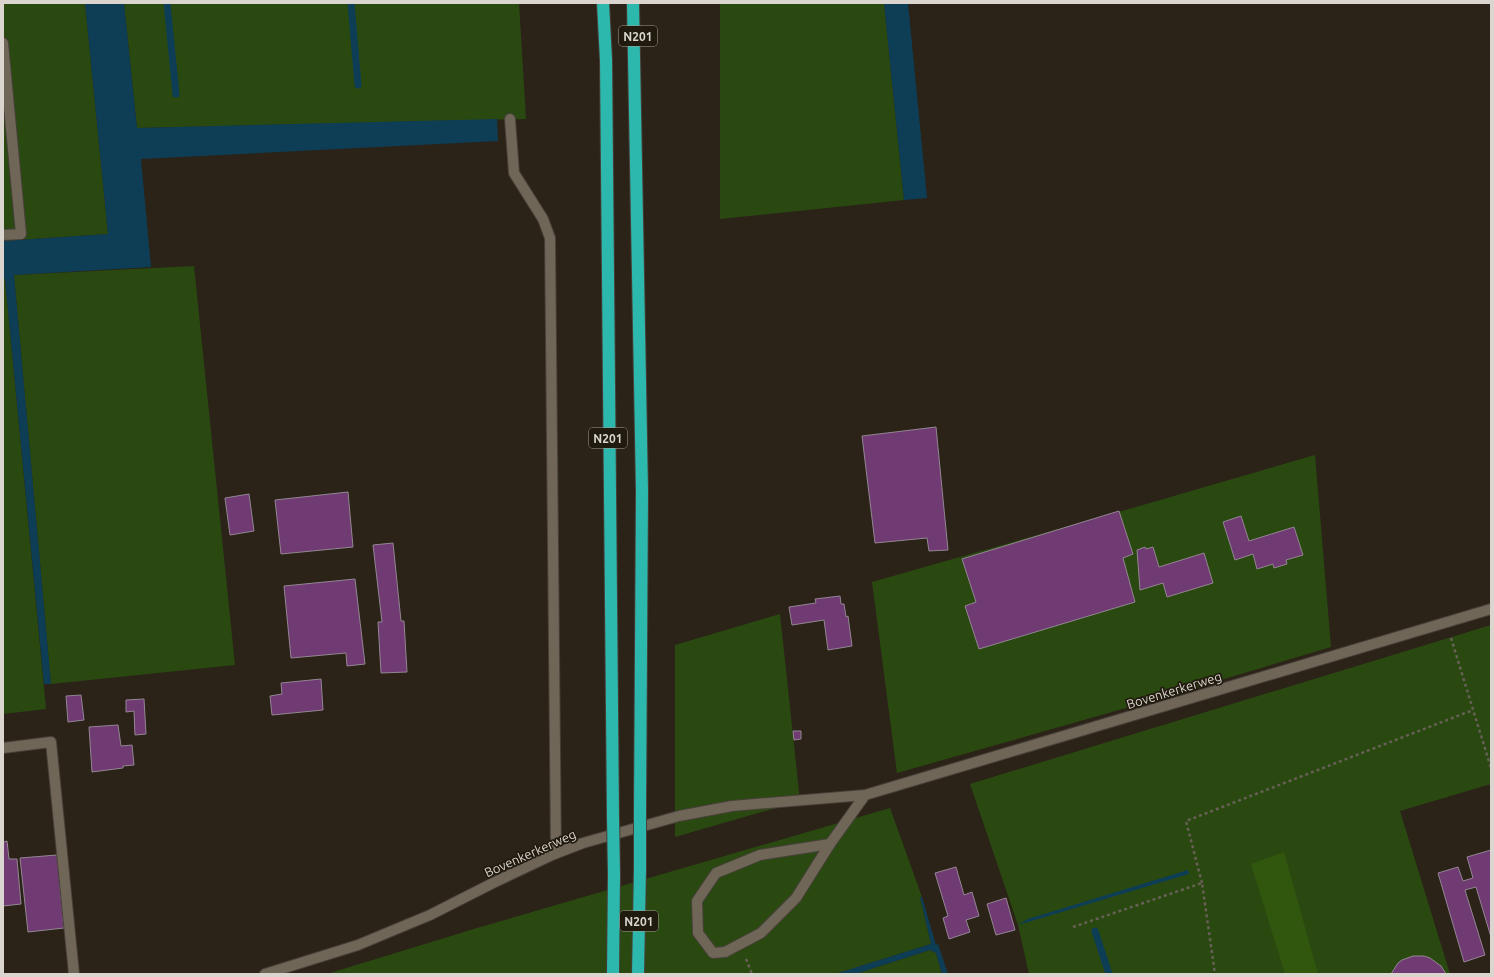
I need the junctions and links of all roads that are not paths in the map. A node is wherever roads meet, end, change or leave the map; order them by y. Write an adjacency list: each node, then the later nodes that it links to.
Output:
1 (598, 3): 6 (highway, N201)
2 (603, 3): 6 (highway, N201)
3 (633, 3): 7 (highway, N201)
4 (640, 3): 7 (highway, N201)
5 (3, 43): 9 (street)
6 (606, 60): 17 (highway, N201, bridge)
7 (635, 69): 18 (highway, N201, bridge)
8 (510, 119): 14 (street)
9 (3, 235)
10 (1491, 609): 12 (street, Bovenkerkerweg)
11 (3, 748): 15 (street)
12 (865, 795): 13 (street); 14 (street, Bovenkerkerweg)
13 (830, 844): 13 (street)
14 (556, 853): 16 (street, Bovenkerkerweg)
15 (74, 974)
16 (265, 974)
17 (613, 974)
18 (638, 974)

